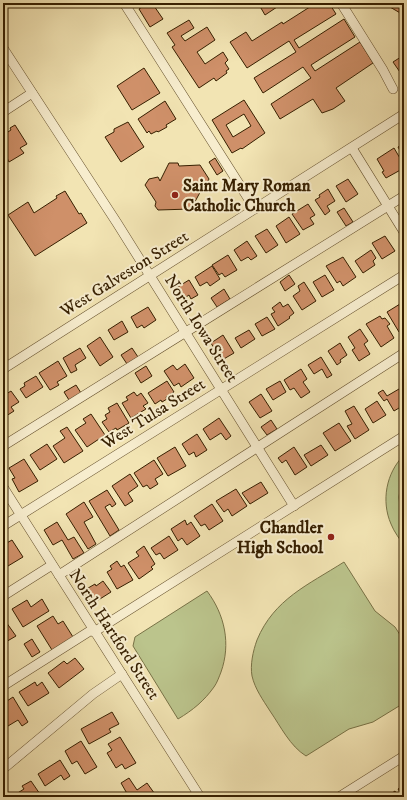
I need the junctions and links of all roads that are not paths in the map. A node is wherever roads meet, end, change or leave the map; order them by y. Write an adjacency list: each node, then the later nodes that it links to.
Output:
1 (124, 3): 11 (street)
2 (341, 3): 4 (street)
3 (3, 48): 5 (street, North Iowa Street)
4 (393, 89)
5 (32, 93): 6 (street); 14 (street, North Iowa Street)
6 (3, 112)
7 (404, 114): 8 (street, West Galveston Street)
8 (352, 148): 10 (street); 11 (street, West Galveston Street)
9 (404, 196): 10 (street)
10 (388, 206): 12 (street); 15 (street)
11 (255, 209): 14 (street, West Galveston Street)
12 (404, 232)
13 (404, 275): 18 (street, West Tulsa Street)
14 (149, 276): 15 (street, North Iowa Street); 17 (street, West Galveston Street)
15 (184, 332): 18 (street, North Iowa Street); 20 (street)
16 (404, 353): 21 (street)
17 (3, 368)
18 (221, 389): 21 (street, North Iowa Street); 24 (street, West Tulsa Street)
19 (404, 436): 23 (street)
20 (3, 446)
21 (258, 447): 23 (street, North Iowa Street); 27 (street)
22 (3, 488): 24 (street, North Hartford Street)
23 (294, 506): 29 (street)
24 (21, 515): 25 (street, West Tulsa Street); 26 (street, North Hartford Street)
25 (3, 526)
26 (52, 565): 27 (street, North Hartford Street); 28 (street)
27 (59, 575): 29 (street, North Hartford Street)
28 (3, 596)
29 (94, 631): 30 (street, North Hartford Street); 31 (street)
30 (122, 674): 33 (street); 34 (street, North Hartford Street)
31 (3, 686)
32 (404, 756): 35 (street)
33 (3, 769)
34 (200, 797)
35 (339, 797)

